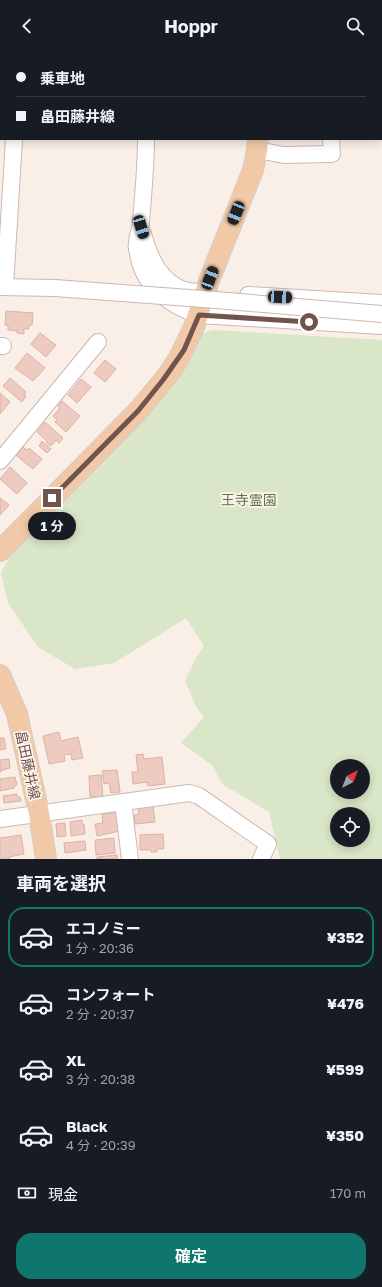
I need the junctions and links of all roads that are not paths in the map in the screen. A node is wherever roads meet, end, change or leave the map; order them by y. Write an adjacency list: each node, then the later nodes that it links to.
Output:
1 (14, 140): 6 (street)
2 (146, 140): 5 (street)
3 (331, 140): 4 (street)
4 (258, 145): 7 (main road)
5 (141, 227): 7 (street); 10 (street)
6 (2, 287): 9 (street, bridge)
7 (205, 292): 8 (street); 10 (main road)
8 (382, 303)
9 (382, 314)
10 (199, 315): 11 (street); 14 (main road)
11 (382, 326)
12 (98, 342): 13 (street)
13 (0, 461)
14 (0, 551)
15 (0, 674): 17 (main road, 畠田藤井線)
16 (123, 802): 17 (street); 20 (street); 21 (street)
17 (39, 813): 18 (street); 19 (main road, 畠田藤井線)
18 (0, 819)
19 (46, 859)
20 (130, 859)
21 (261, 859)

